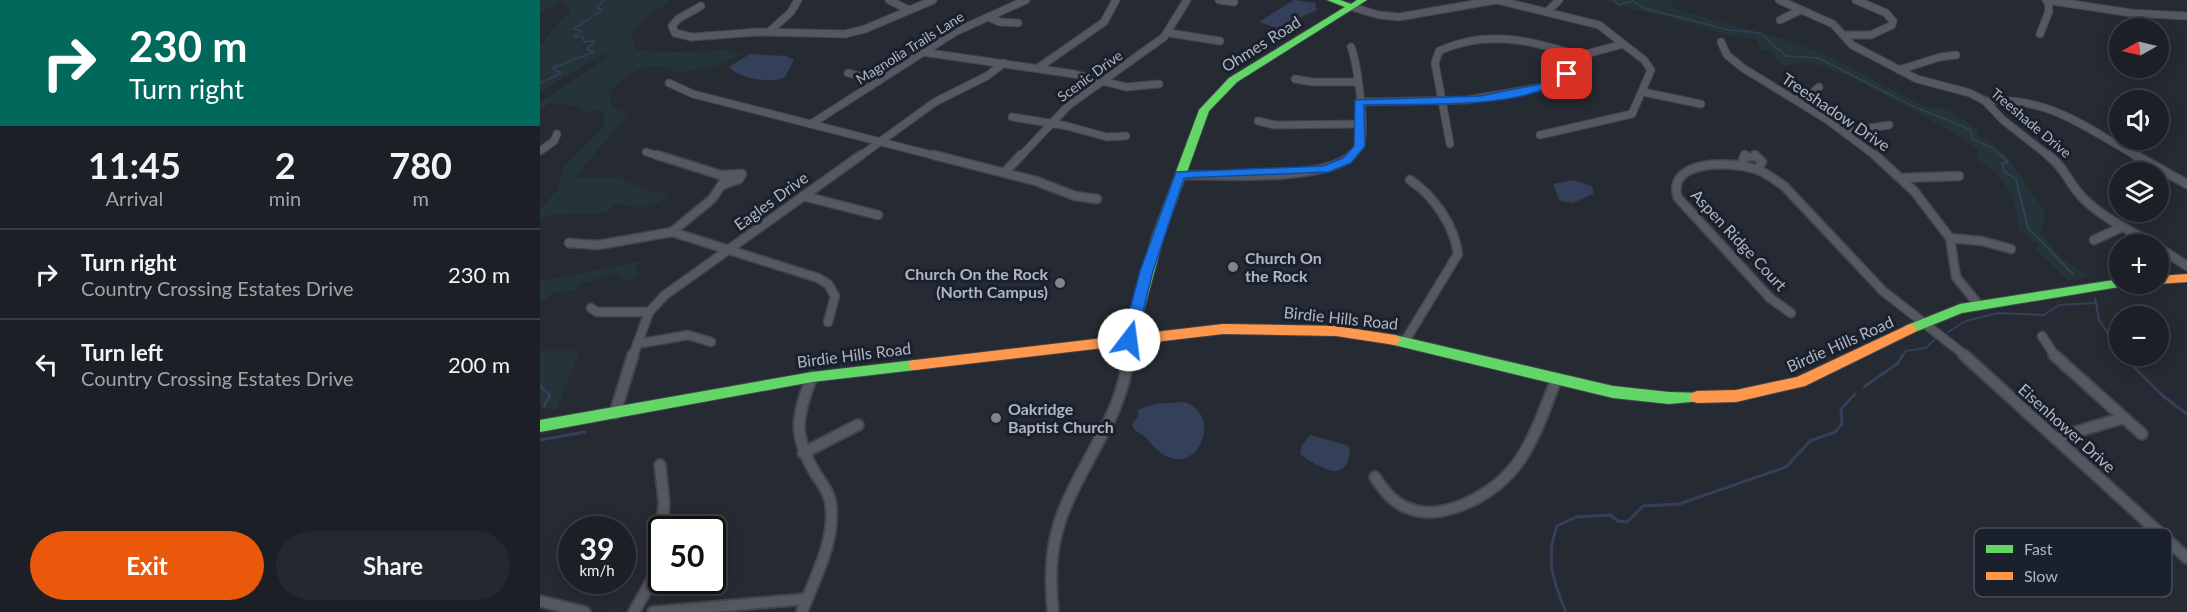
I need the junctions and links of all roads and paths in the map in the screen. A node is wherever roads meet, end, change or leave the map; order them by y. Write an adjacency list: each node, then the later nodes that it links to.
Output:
1 (798, 0): 24 (street)
2 (889, 0): 17 (street)
3 (933, 0): 17 (street)
4 (1026, 0): 21 (street, Magnolia Trails Lane)
5 (1116, 0): 36 (street)
6 (1187, 0): 25 (street, Scenic Drive)
7 (1219, 0): 14 (street)
8 (1331, 0): 15 (main road)
9 (1497, 0): 15 (street); 19 (street)
10 (1559, 0): 19 (street)
11 (1779, 0): 18 (street, Treeshade Drive)
12 (1856, 0): 27 (street)
13 (2047, 0): 20 (street); 26 (street)
14 (1234, 2)
15 (1358, 4): 70 (main road, Ohmes Road)
16 (701, 6): 24 (street)
17 (909, 10): 24 (street)
18 (1800, 10): 22 (street); 27 (street, Treeshade Drive)
19 (1547, 12): 30 (street)
20 (2187, 16)
21 (988, 17): 23 (street); 32 (street, Magnolia Trails Lane)
22 (1780, 20)
23 (1018, 23)
24 (769, 32)
25 (1169, 33): 28 (street); 41 (street, Scenic Drive)
26 (2040, 34)
27 (1844, 35): 37 (street, Treeshade Drive)
28 (1220, 41)
29 (1721, 42): 47 (street, Treeshadow Drive)
30 (1623, 44): 34 (street); 46 (street)
31 (1351, 47): 42 (street)
32 (921, 52): 35 (street); 40 (street, Magnolia Trails Lane)
33 (1956, 55): 37 (street)
34 (1579, 56): 48 (street); 48 (street)
35 (1004, 63): 36 (street); 62 (street, Eagles Drive)
36 (1038, 68): 41 (street)
37 (1899, 70): 49 (street, Treeshade Drive)
38 (848, 73): 40 (street)
39 (1295, 79): 42 (street)
40 (879, 81): 55 (street, Magnolia Trails Lane)
41 (1102, 81): 44 (street); 54 (street, Scenic Drive)
42 (1357, 82): 50 (street)
43 (669, 83): 55 (street)
44 (1159, 84)
45 (1819, 87): 47 (street)
46 (1643, 92): 51 (street); 60 (street)
47 (1795, 99): 58 (street, Treeshadow Drive)
48 (1442, 100): 50 (street); 63 (street)
49 (1985, 101): 75 (street); 79 (street, Treeshade Drive)
50 (1359, 102): 56 (street)
51 (1701, 104)
52 (1012, 117): 54 (street)
53 (1258, 121): 56 (street)
54 (1049, 123): 61 (street); 68 (street, Scenic Drive)
55 (811, 124): 62 (street)
56 (1360, 124): 70 (street)
57 (1889, 126): 58 (street)
58 (1845, 132): 72 (street, Treeshadow Drive)
59 (557, 134): 64 (street)
60 (1540, 135)
61 (1126, 136)
62 (880, 142): 68 (street); 76 (street, Eagles Drive)
63 (1450, 144)
64 (540, 151)
65 (646, 152): 69 (street)
66 (1741, 165): 67 (street, Aspen Ridge Court); 67 (street, Aspen Ridge Court); 95 (street, Aspen Ridge Court)
67 (1758, 169): 97 (street, Aspen Ridge Court)
68 (1004, 173): 77 (street)
69 (723, 175): 74 (street); 74 (street)
70 (1180, 175): 99 (main road, Ohmes Road)
71 (1959, 176): 72 (street)
72 (1901, 178): 82 (street, Treeshadow Drive)
73 (1410, 180): 100 (street)
74 (725, 184): 80 (street)
75 (2187, 184)
76 (803, 196): 78 (street); 85 (street, Eagles Drive)
77 (1097, 199)
78 (878, 215)
79 (2120, 228): 81 (street, Treeshade Drive); 83 (street)
80 (672, 232): 84 (street); 85 (street)
81 (2132, 234)
82 (1950, 238): 86 (street); 92 (street)
83 (2094, 240)
84 (569, 243)
85 (729, 249): 94 (street, Eagles Drive); 96 (street)
86 (2011, 249)
87 (2169, 254): 88 (street)
88 (2187, 266)
89 (2187, 278): 90 (main road)
90 (2169, 279)
91 (2109, 285): 92 (main road, Birdie Hills Road)
92 (1978, 304): 97 (main road, Birdie Hills Road)
93 (591, 308): 94 (street)
94 (649, 312): 102 (street, Eagles Drive)
95 (1791, 313)
96 (828, 322)
97 (1925, 322): 104 (main road, Birdie Hills Road); 110 (street, Eisenhower Drive)
98 (2042, 336): 106 (street)
99 (1129, 340): 100 (main road, Birdie Hills Road); 103 (main road, Birdie Hills Road); 125 (street)
100 (1405, 341): 104 (main road, Birdie Hills Road)
101 (711, 342): 102 (street)
102 (637, 344): 105 (street, Eagles Drive)
103 (812, 376): 105 (main road, Birdie Hills Road); 111 (street)
104 (1556, 380): 113 (street)
105 (615, 413): 108 (main road, Birdie Hills Road)
106 (2123, 418): 109 (street); 110 (street)
107 (858, 425): 111 (street)
108 (540, 426)
109 (2142, 434)
110 (2055, 438): 115 (street, Eisenhower Drive)
111 (803, 453): 119 (street)
112 (660, 465): 114 (street)
113 (1375, 477)
114 (663, 516)
115 (2154, 528)
116 (2172, 544): 117 (street, Eisenhower Drive)
117 (2187, 558)
118 (648, 587): 122 (street)
119 (806, 599): 123 (street); 124 (street)
120 (540, 601): 121 (street)
121 (585, 612)
122 (634, 612)
123 (653, 612)
124 (802, 612)
125 (1053, 612)

